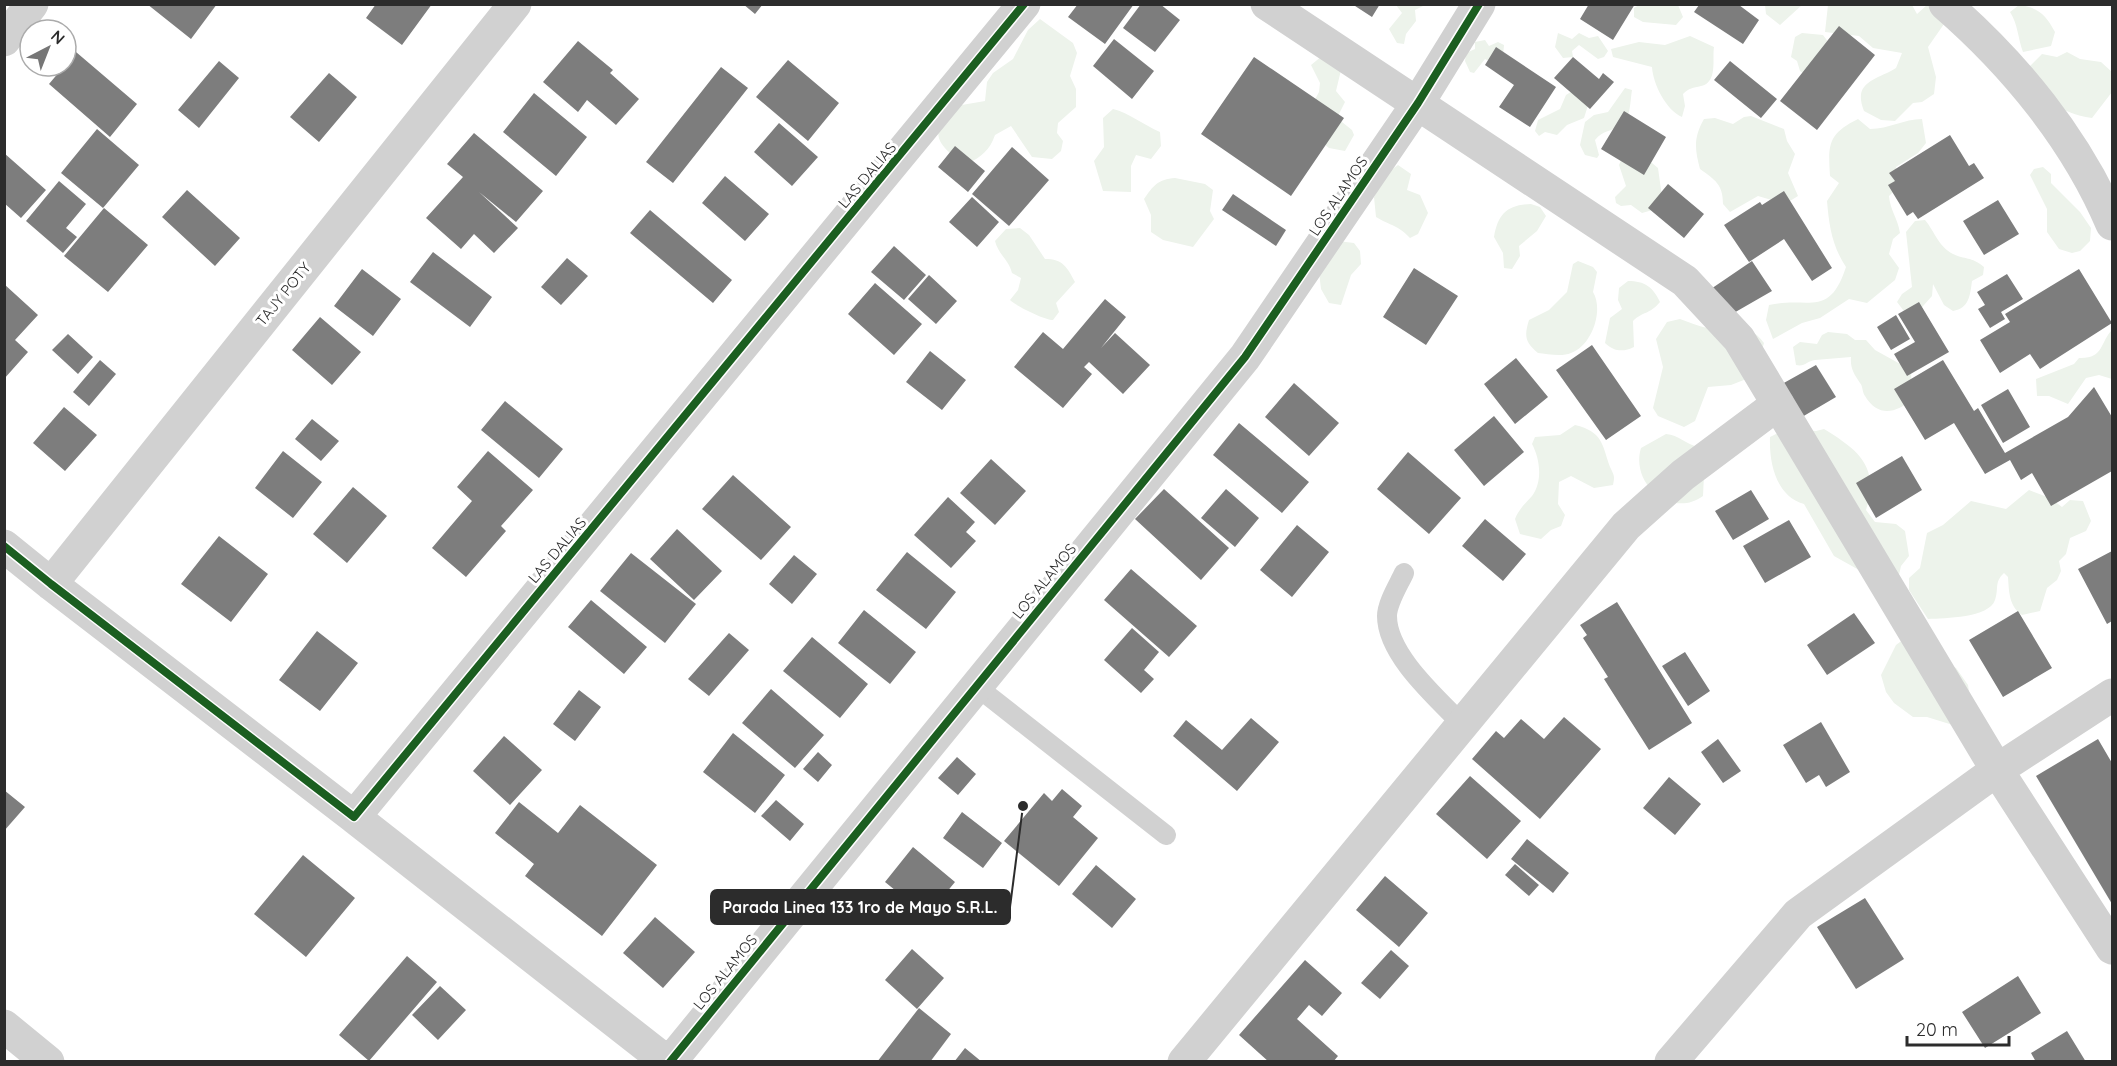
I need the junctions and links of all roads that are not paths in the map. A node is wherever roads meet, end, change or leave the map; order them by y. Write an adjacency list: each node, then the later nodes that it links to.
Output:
1 (32, 4): 7 (street)
2 (515, 4): 13 (street, TAJY POTY)
3 (1024, 4): 18 (street, LAS DALIAS)
4 (1267, 4): 8 (street)
5 (1479, 4): 8 (street, LOS ALAMOS)
6 (1945, 4): 9 (street)
7 (4, 40)
8 (1418, 103): 10 (street); 14 (street, LOS ALAMOS)
9 (2112, 224)
10 (1778, 404): 16 (street); 17 (street)
11 (4, 546): 13 (street)
12 (1404, 573): 16 (lane)
13 (51, 584): 18 (street)
14 (976, 686): 19 (lane); 23 (street, LOS ALAMOS)
15 (2112, 695): 17 (street)
16 (1462, 724): 24 (street)
17 (1997, 770): 20 (street); 25 (street)
18 (354, 817): 23 (street)
19 (1166, 835)
20 (2112, 948)
21 (4, 1026): 22 (street)
22 (48, 1062)
23 (668, 1062)
24 (1184, 1062)
25 (1671, 1062)

